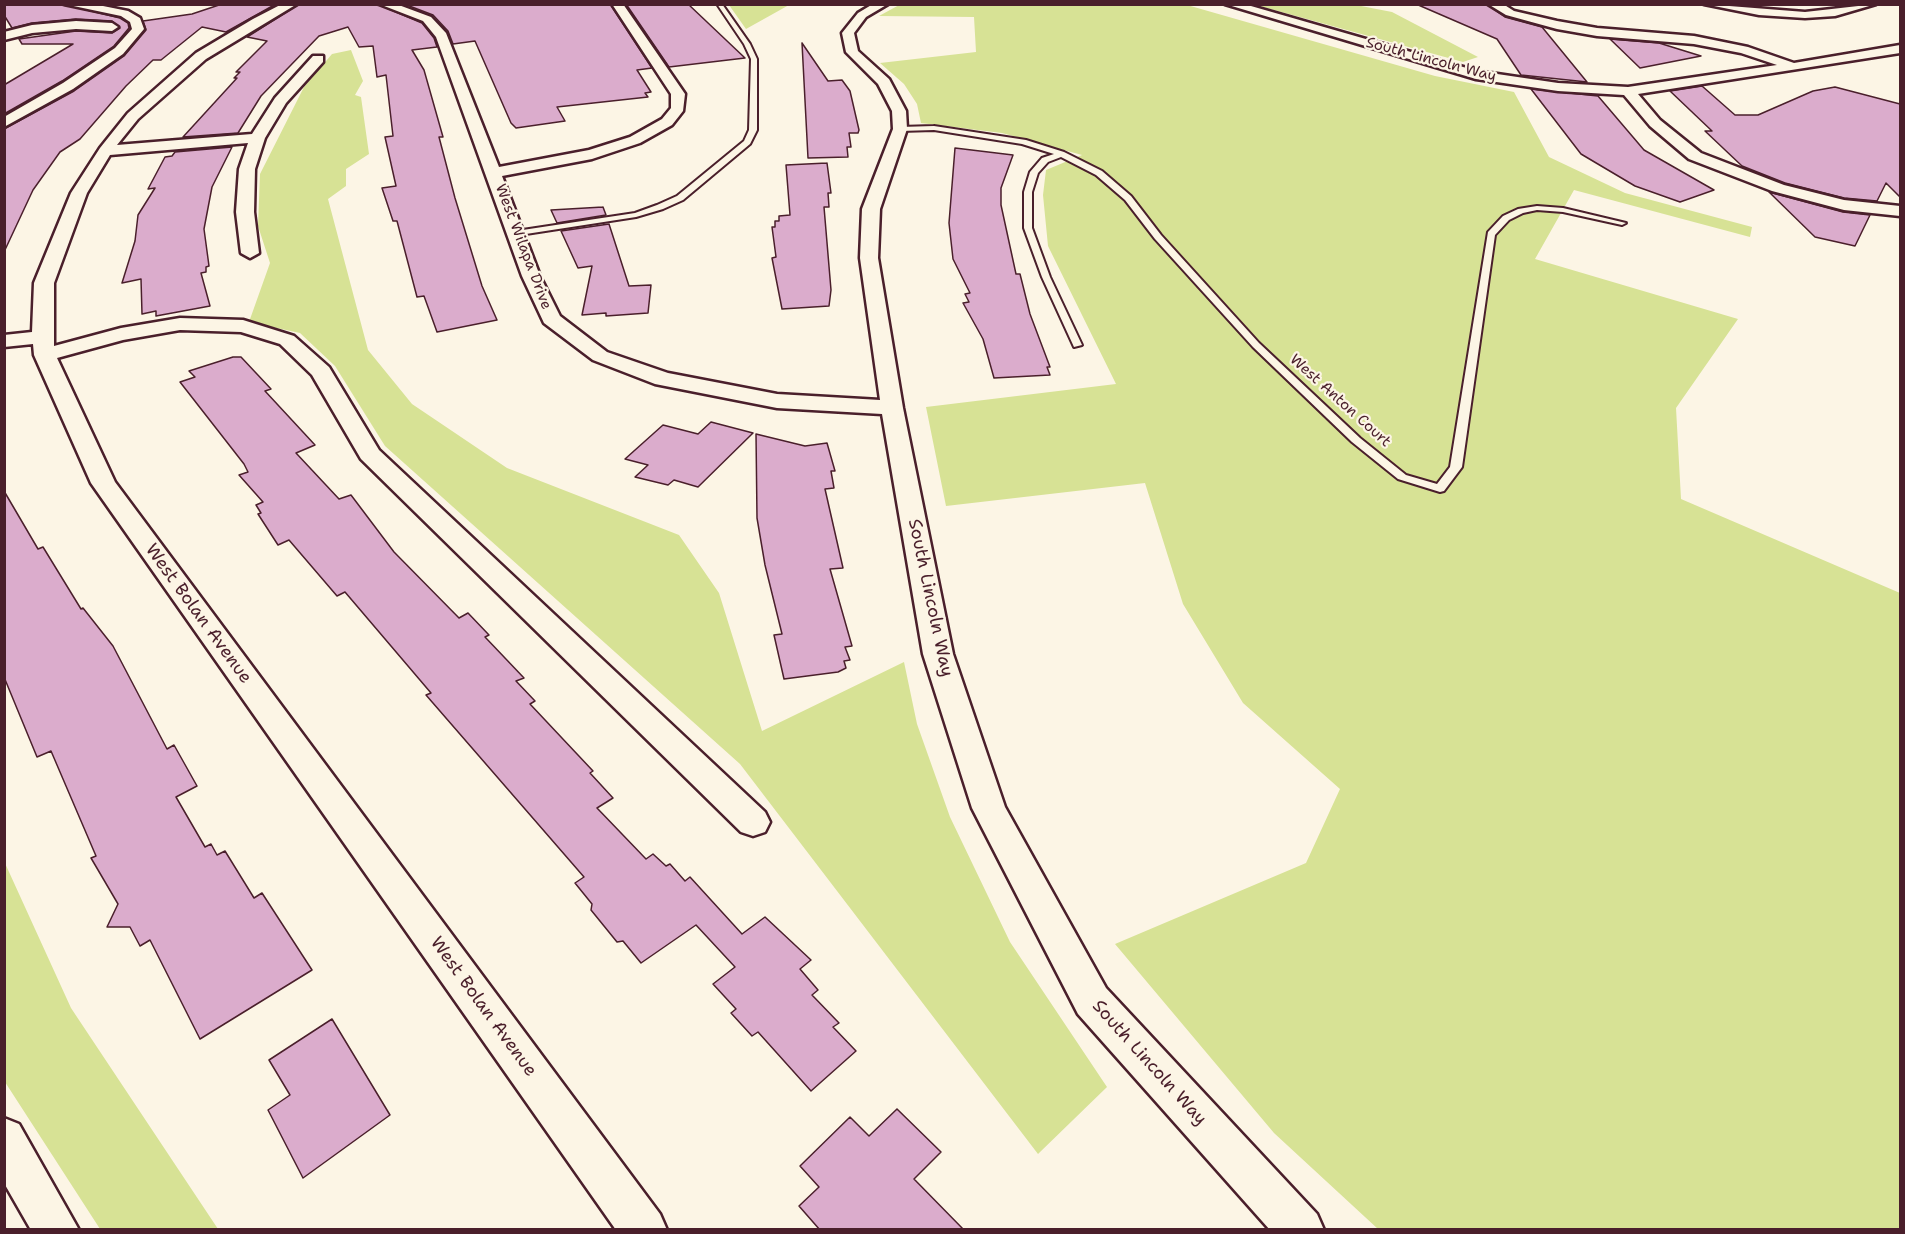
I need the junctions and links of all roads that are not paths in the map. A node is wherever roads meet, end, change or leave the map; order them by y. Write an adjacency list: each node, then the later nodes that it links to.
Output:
1 (69, 4): 11 (street)
2 (292, 4): 20 (street, West Bolan Avenue)
3 (384, 4): 22 (street, West Wilapa Drive)
4 (617, 4): 22 (street)
5 (718, 4): 25 (lane)
6 (883, 4): 18 (street)
7 (1230, 4): 16 (street, South Lincoln Way)
8 (1493, 4): 15 (street)
9 (1709, 4): 10 (street)
10 (1871, 4)
11 (138, 29): 12 (street); 17 (street)
12 (4, 36)
13 (1900, 49): 15 (street, South Lincoln Way)
14 (318, 59): 19 (street)
15 (1786, 68): 16 (street, South Lincoln Way)
16 (1628, 91): 23 (street)
17 (4, 123)
18 (900, 129): 21 (lane, West Anton Court); 30 (street, South Lincoln Way)
19 (257, 138): 20 (street); 26 (street)
20 (105, 152): 29 (street, West Bolan Avenue)
21 (1061, 154): 24 (lane, West Anton Court); 28 (lane)
22 (495, 173): 25 (street, West Wilapa Drive)
23 (1900, 212)
24 (1622, 224)
25 (516, 234): 30 (street, West Wilapa Drive)
26 (250, 253)
27 (4, 341): 29 (street)
28 (1077, 345)
29 (43, 346): 31 (street); 34 (street, West Bolan Avenue)
30 (892, 408): 35 (street, South Lincoln Way)
31 (753, 822)
32 (4, 1138): 33 (street)
33 (56, 1230)
34 (644, 1230)
35 (1301, 1230)

